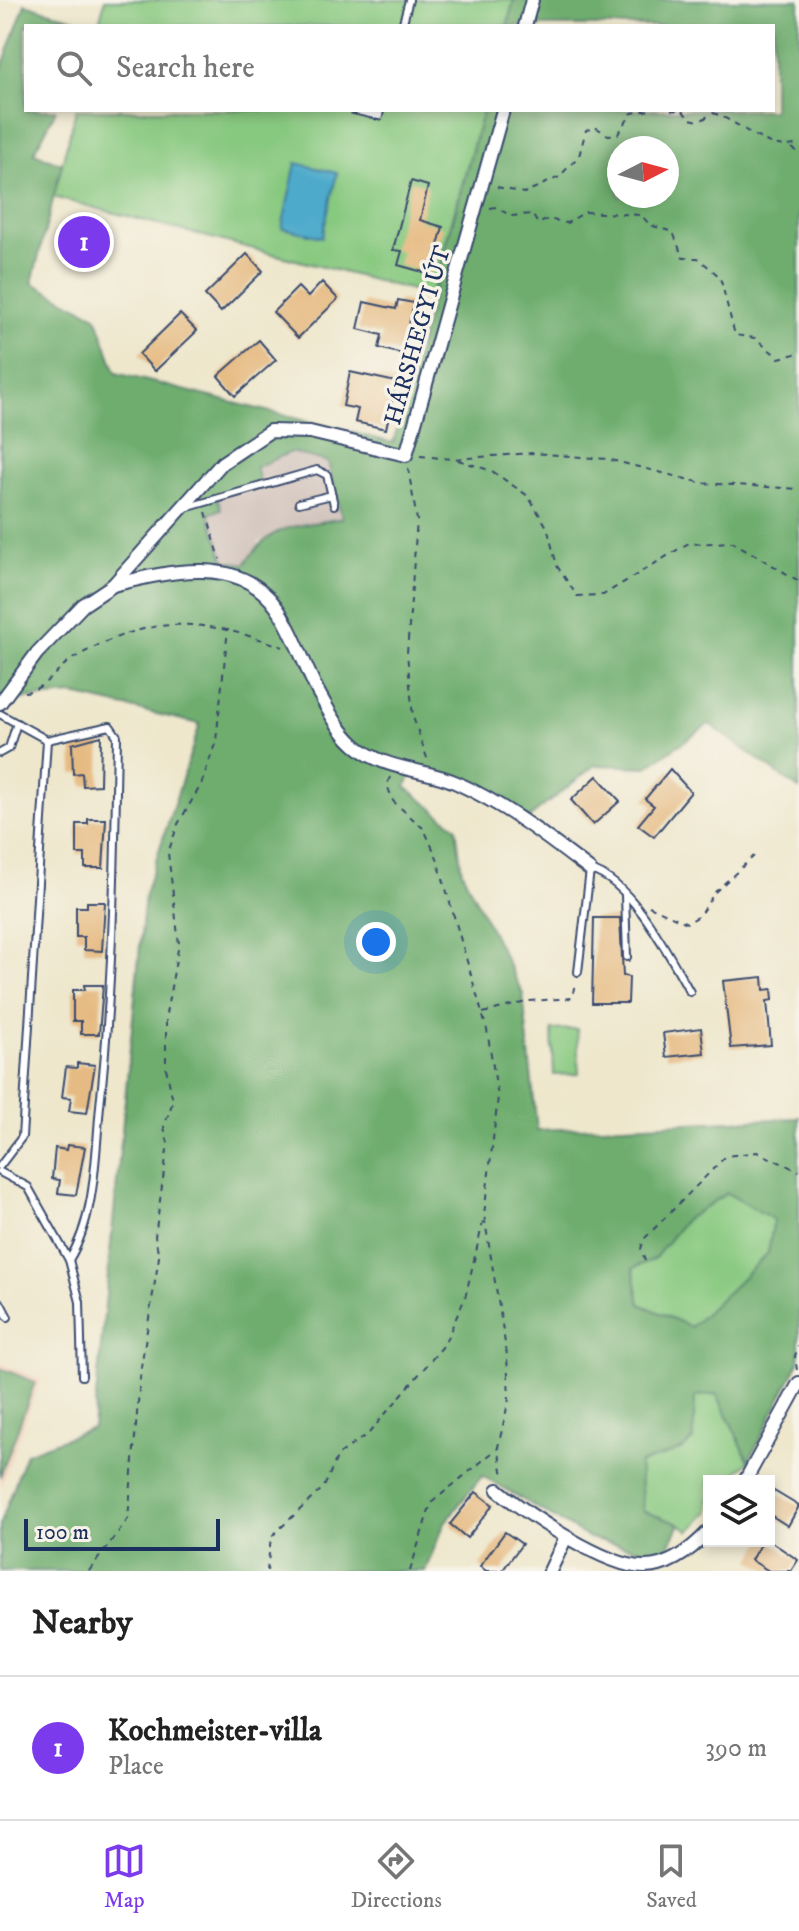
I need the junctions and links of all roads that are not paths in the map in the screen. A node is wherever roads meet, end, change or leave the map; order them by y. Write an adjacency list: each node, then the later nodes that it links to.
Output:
1 (409, 0): 3 (lane)
2 (532, 0): 4 (street)
3 (403, 24)
4 (526, 24)
5 (362, 112): 6 (lane)
6 (380, 112)
7 (502, 112): 11 (street, HÁRSHEGYI ÚT)
8 (332, 495): 9 (lane); 10 (lane); 11 (lane)
9 (299, 503)
10 (334, 505)
11 (185, 508): 12 (street, HÁRSHEGYI ÚT)
12 (113, 585): 13 (street, HÁRSHEGYI ÚT); 18 (street, HÁRSHEGYI ÚT)
13 (2, 699)
14 (0, 714): 15 (lane)
15 (17, 723): 16 (lane); 17 (lane)
16 (47, 740): 23 (lane); 24 (lane)
17 (0, 753)
18 (590, 870): 19 (lane); 21 (lane)
19 (625, 895): 20 (lane); 22 (lane)
20 (627, 957)
21 (578, 972)
22 (690, 992)
23 (0, 1169): 24 (lane)
24 (69, 1260): 27 (lane)
25 (0, 1302): 26 (lane)
26 (8, 1317)
27 (82, 1376)
28 (799, 1380): 29 (street)
29 (748, 1475)
30 (501, 1484): 32 (street)
31 (703, 1536): 32 (street)
32 (566, 1537): 33 (street)
33 (550, 1571)

